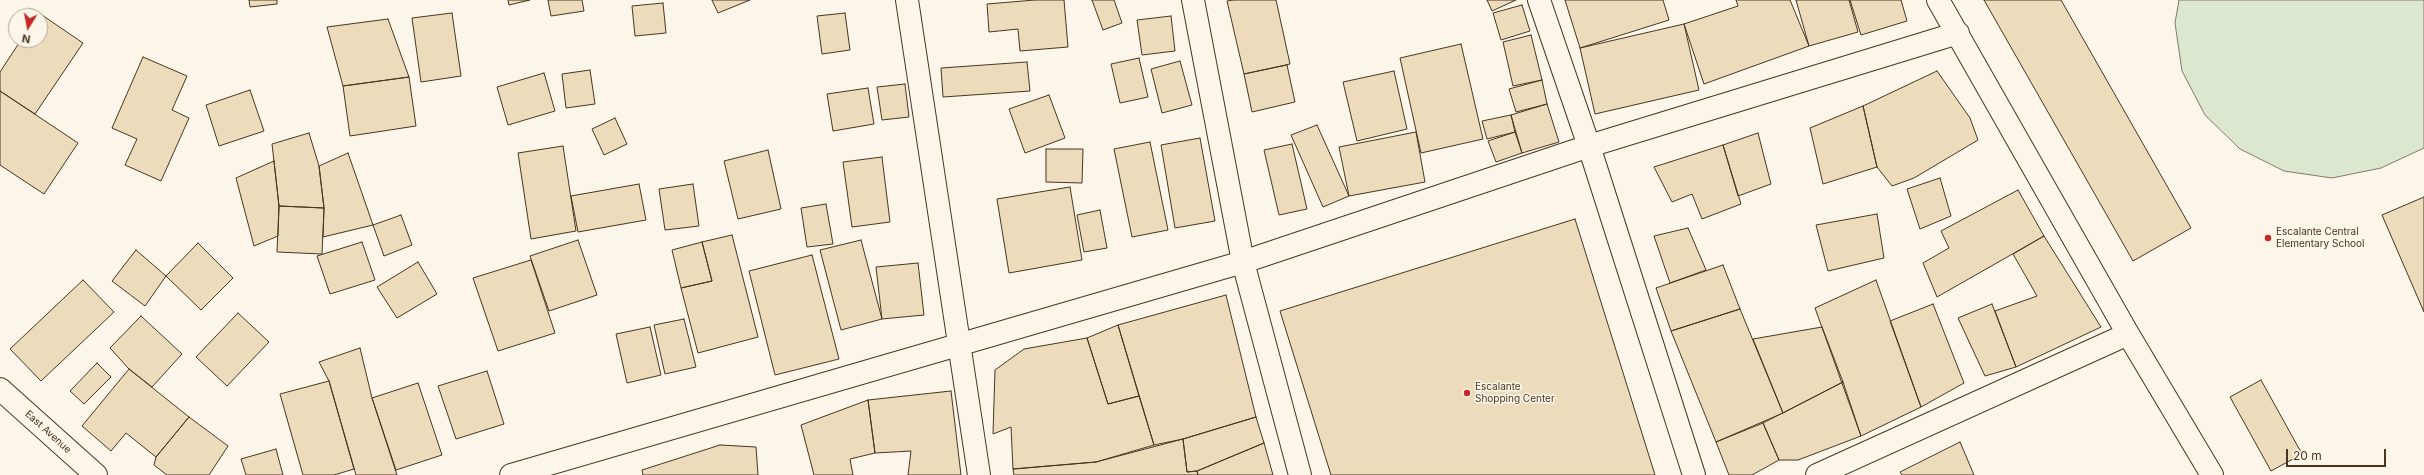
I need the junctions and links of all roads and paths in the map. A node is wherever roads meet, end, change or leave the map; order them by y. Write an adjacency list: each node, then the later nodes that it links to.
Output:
1 (907, 0): 9 (street)
2 (1193, 0): 7 (street)
3 (1539, 0): 6 (street)
4 (1938, 0): 5 (street)
5 (1958, 33): 6 (street); 8 (street)
6 (1589, 146): 7 (street); 15 (street)
7 (1243, 262): 9 (street); 14 (street)
8 (2128, 334): 16 (street); 17 (street)
9 (958, 344): 12 (street); 13 (street)
10 (0, 389): 11 (street, East Avenue)
11 (96, 475)
12 (511, 475)
13 (978, 475)
14 (1300, 475)
15 (1694, 475)
16 (1817, 475)
17 (2212, 475)

